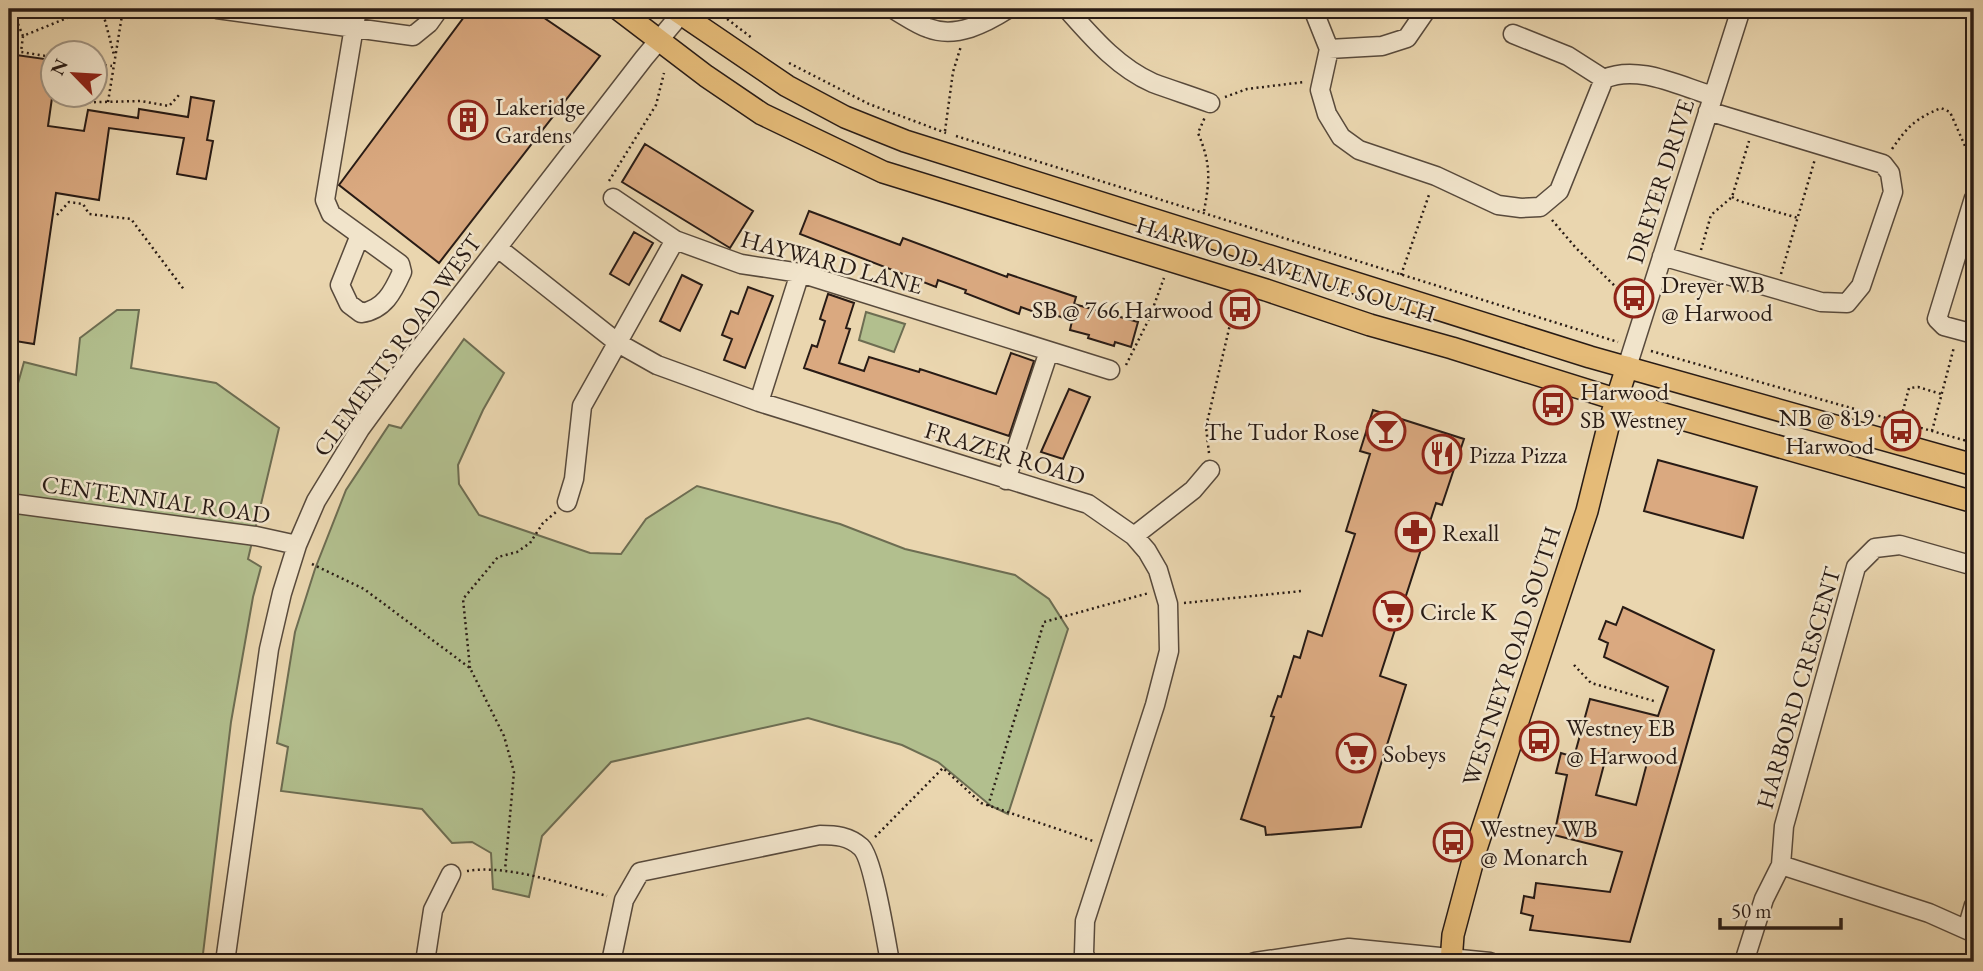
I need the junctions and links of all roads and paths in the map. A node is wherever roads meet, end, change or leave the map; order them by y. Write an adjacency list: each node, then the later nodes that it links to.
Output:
1 (89, 9): 20 (path)
2 (102, 9): 26 (path)
3 (123, 9): 26 (path)
4 (217, 9): 17 (street)
5 (357, 9): 17 (street)
6 (439, 9): 17 (street)
7 (618, 9): 21 (main road, HARWOOD AVENUE SOUTH)
8 (714, 9): 22 (path)
9 (893, 9): 18 (street)
10 (1008, 9): 18 (street)
11 (1067, 9): 34 (street)
12 (1313, 9): 23 (street)
13 (1427, 9): 23 (street)
14 (1741, 9): 35 (street, DREYER DRIVE)
15 (12, 10): 20 (path)
16 (680, 10): 21 (street, CLEMENTS ROAD WEST); 48 (main road, HARWOOD AVENUE SOUTH)
17 (353, 27): 49 (street)
18 (964, 29): 37 (path)
19 (1513, 34): 30 (street)
20 (23, 36): 24 (path)
21 (660, 39): 51 (street, CLEMENTS ROAD WEST); 53 (main road, HARWOOD AVENUE SOUTH)
22 (756, 41)
23 (1329, 49): 31 (street)
24 (38, 55)
25 (779, 56): 37 (path)
26 (114, 59): 28 (path)
27 (108, 66): 28 (path)
28 (113, 67): 33 (path)
29 (664, 73): 42 (path)
30 (1604, 79): 35 (street); 45 (street)
31 (1321, 81): 34 (path); 41 (street)
32 (179, 95): 33 (path)
33 (108, 102)
34 (1210, 103): 48 (path)
35 (1710, 104): 36 (street); 52 (street, DREYER DRIVE)
36 (1754, 125): 38 (street); 43 (path)
37 (945, 133): 48 (path)
38 (1820, 145): 40 (street); 47 (path)
39 (1965, 146): 40 (path)
40 (1883, 164): 58 (street)
41 (1436, 176): 45 (street); 56 (path)
42 (610, 192): 50 (street, HAYWARD LANE)
43 (1732, 197): 47 (path); 54 (path)
44 (1974, 198): 61 (street)
45 (1540, 207): 60 (path)
46 (57, 215): 59 (path)
47 (1798, 218): 58 (path)
48 (1200, 223): 56 (path); 66 (main road, HARWOOD AVENUE SOUTH)
49 (360, 235)
50 (675, 240): 55 (street, HAYWARD LANE); 63 (street)
51 (498, 248): 63 (street, FRAZER ROAD); 81 (street, CLEMENTS ROAD WEST)
52 (1662, 256): 54 (street); 66 (street, DREYER DRIVE)
53 (1173, 262): 57 (main road, HARWOOD AVENUE SOUTH); 67 (path)
54 (1696, 267): 58 (street)
55 (800, 273): 64 (street, HAYWARD LANE); 70 (street)
56 (1401, 276): 62 (path)
57 (1244, 284): 69 (main road, HARWOOD AVENUE SOUTH); 75 (path)
58 (1776, 290)
59 (185, 291)
60 (1622, 293)
61 (1967, 332): 68 (path)
62 (1603, 338)
63 (618, 343): 70 (street, FRAZER ROAD); 77 (street)
64 (1049, 351): 67 (street, HAYWARD LANE); 76 (street)
65 (1661, 354): 71 (path)
66 (1627, 368): 69 (main road, WESTNEY ROAD SOUTH); 74 (main road, HARWOOD AVENUE SOUTH)
67 (1110, 370)
68 (1941, 394): 71 (path); 72 (path)
69 (1616, 399): 78 (main road, HARWOOD AVENUE SOUTH); 99 (main road, WESTNEY ROAD SOUTH)
70 (759, 402): 76 (street, FRAZER ROAD)
71 (1900, 422): 72 (path)
72 (1931, 431): 73 (path)
73 (1974, 443)
74 (1974, 465)
75 (1210, 470): 80 (street)
76 (1006, 480): 80 (street, FRAZER ROAD)
77 (567, 502): 87 (path)
78 (1974, 502)
79 (9, 503): 81 (street, CENTENNIAL ROAD)
80 (1134, 536): 85 (street, FRAZER ROAD)
81 (297, 545): 100 (street, CLEMENTS ROAD WEST)
82 (312, 564): 87 (path)
83 (1974, 566): 92 (street, HARBORD CRESCENT)
84 (1303, 591): 85 (path)
85 (1166, 596): 89 (path); 90 (street, FRAZER ROAD)
86 (1574, 665): 88 (path)
87 (470, 668): 93 (path)
88 (1654, 701)
89 (988, 806): 90 (path); 91 (path)
90 (1109, 846): 104 (street, FRAZER ROAD)
91 (863, 848): 95 (street); 103 (street)
92 (1781, 865): 97 (street); 107 (street)
93 (505, 870): 94 (path); 95 (path)
94 (451, 874): 101 (street)
95 (624, 900): 102 (street)
96 (1974, 905): 97 (street)
97 (1970, 931)
98 (1341, 956): 99 (street); 105 (street)
99 (1451, 960): 106 (street)
100 (225, 962)
101 (425, 962)
102 (611, 962)
103 (890, 962)
104 (1087, 962)
105 (1255, 962)
106 (1490, 962)
107 (1744, 962)

